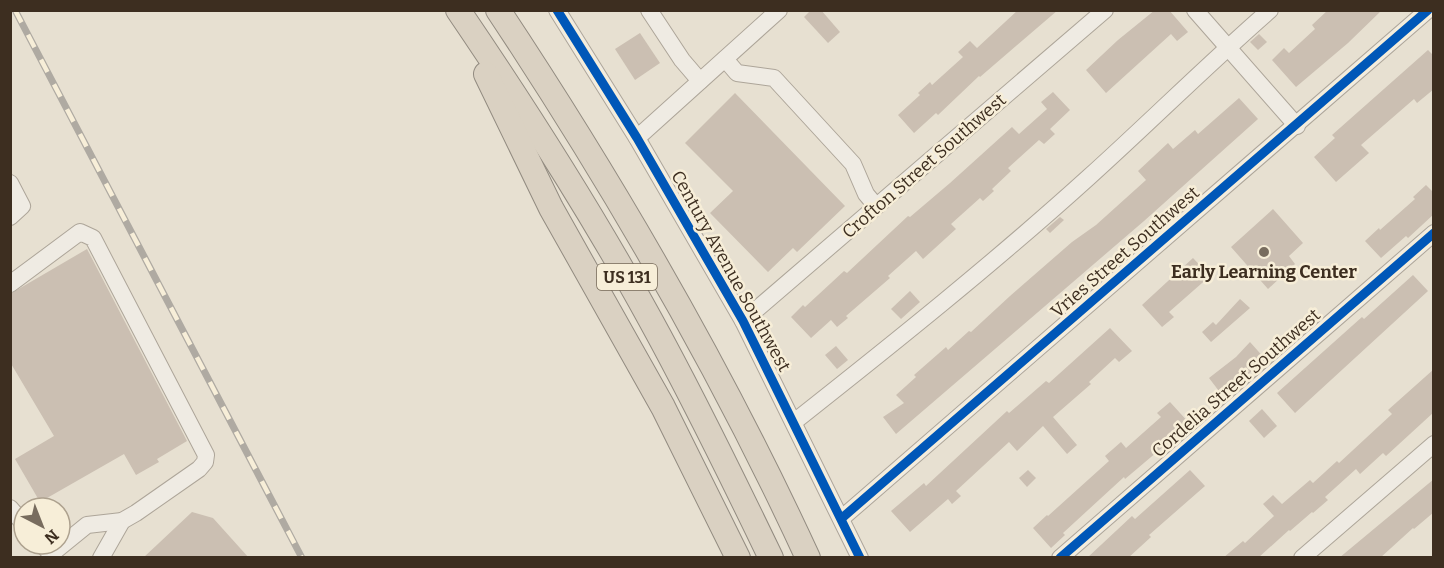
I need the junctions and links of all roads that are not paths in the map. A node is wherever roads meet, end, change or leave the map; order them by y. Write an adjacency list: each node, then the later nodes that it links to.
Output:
1 (454, 10): 28 (highway)
2 (458, 10): 29 (highway, US 131)
3 (498, 10): 30 (highway, US 131)
4 (557, 10): 15 (street, Century Avenue Southwest)
5 (649, 10): 13 (street)
6 (779, 10): 12 (street)
7 (1105, 10): 17 (street, Crofton Street Southwest)
8 (1195, 10): 11 (street)
9 (1270, 10): 11 (street)
10 (1428, 10): 14 (street, Vries Street Southwest)
11 (1228, 47): 14 (street); 22 (street)
12 (725, 59): 13 (street); 17 (street)
13 (700, 81): 15 (street)
14 (1297, 126): 24 (street, Vries Street Southwest)
15 (637, 138): 21 (street, Century Avenue Southwest)
16 (10, 183): 18 (street)
17 (876, 206): 21 (street, Crofton Street Southwest)
18 (10, 217)
19 (1434, 233): 32 (street, Cordelia Street Southwest)
20 (10, 284): 25 (street)
21 (743, 321): 22 (street, Century Avenue Southwest)
22 (794, 422): 24 (street, Century Avenue Southwest)
23 (1434, 444): 33 (street)
24 (842, 518): 31 (street, Century Avenue Southwest)
25 (122, 521): 26 (street); 27 (street)
26 (72, 537)
27 (101, 558)
28 (738, 558)
29 (771, 558)
30 (808, 558)
31 (860, 558)
32 (1060, 558)
33 (1302, 558)

